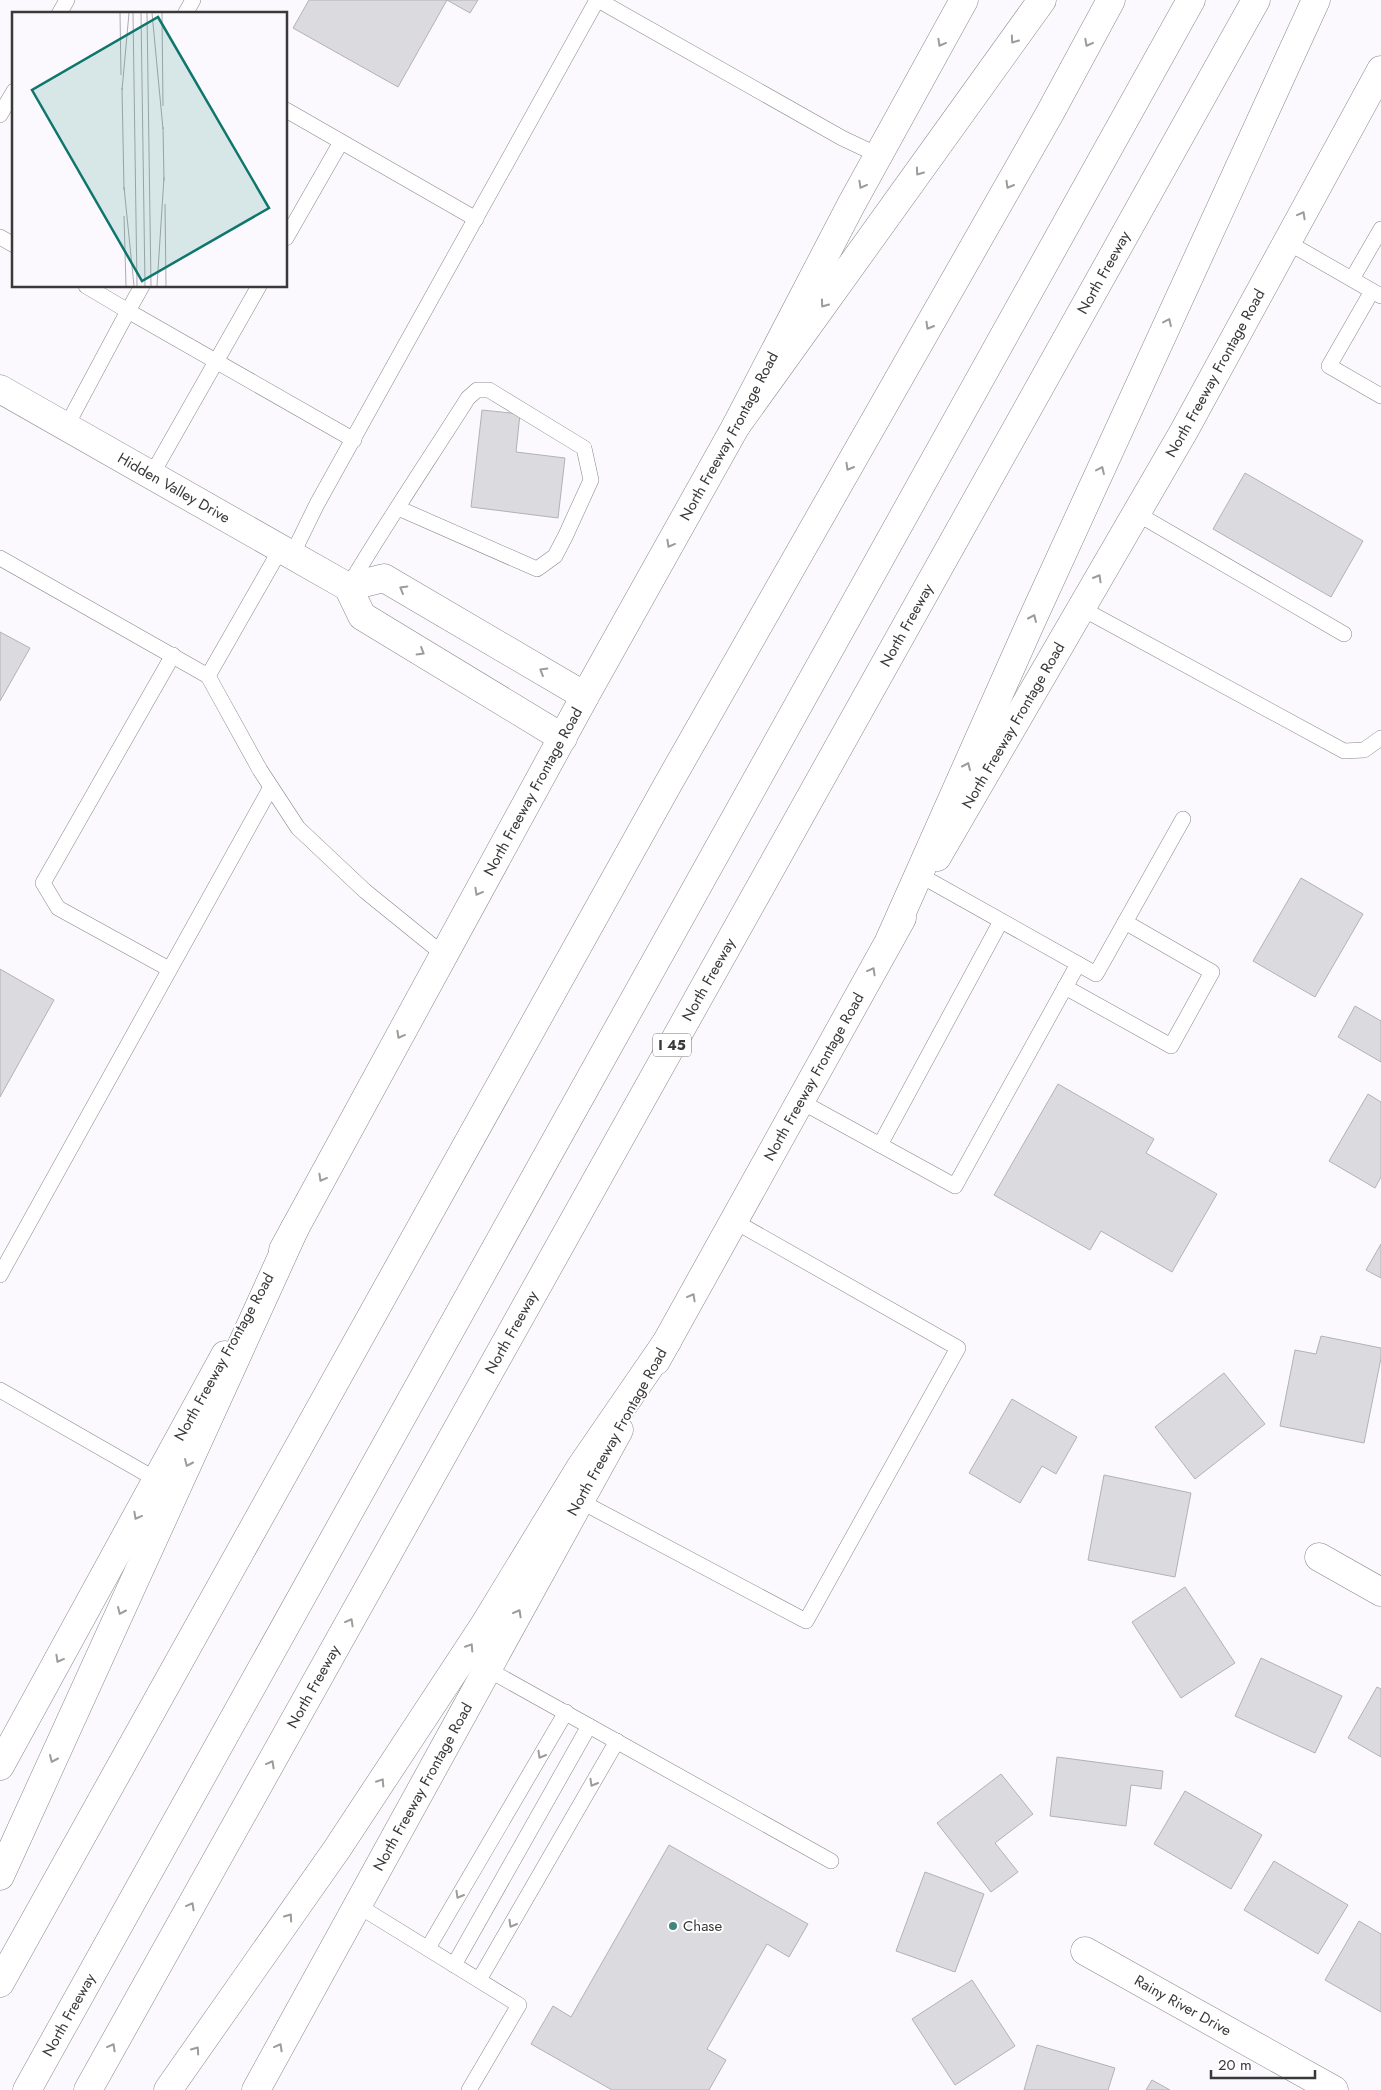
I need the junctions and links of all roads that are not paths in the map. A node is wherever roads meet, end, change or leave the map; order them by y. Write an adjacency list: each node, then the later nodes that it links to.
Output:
1 (67, 0): 10 (lane)
2 (192, 0): 11 (lane)
3 (598, 0): 17 (lane); 18 (lane)
4 (964, 0): 17 (main road, North Freeway Frontage Road, one-way to 17)
5 (1042, 0): 33 (main road, one-way to 33)
6 (1111, 0): 82 (main road, one-way to 82)
7 (1191, 0): 83 (main road, North Freeway)
8 (1256, 0): 84 (main road, North Freeway / I 45, one-way to 8)
9 (1316, 0): 54 (main road, one-way to 9)
10 (60, 12)
11 (186, 12)
12 (1381, 70): 22 (main road, North Freeway Frontage Road, one-way to 12)
13 (12, 94): 15 (lane)
14 (288, 111): 16 (lane)
15 (0, 115)
16 (341, 142): 18 (lane); 20 (lane)
17 (878, 155): 33 (main road, North Freeway Frontage Road, one-way to 33)
18 (476, 220): 35 (lane)
19 (1381, 229): 24 (lane)
20 (288, 235)
21 (0, 237): 23 (lane)
22 (1287, 242): 24 (lane); 38 (main road, North Freeway Frontage Road)
23 (12, 244)
24 (1352, 279): 28 (lane)
25 (89, 288): 29 (lane)
26 (141, 288): 29 (lane)
27 (258, 288): 30 (lane)
28 (1377, 293): 32 (lane)
29 (128, 311): 30 (lane); 34 (lane)
30 (216, 361): 35 (lane); 36 (lane)
31 (0, 389): 34 (main road, Hidden Valley Drive)
32 (1381, 396)
33 (736, 426): 46 (main road, North Freeway Frontage Road, one-way to 46)
34 (66, 427): 36 (main road, Hidden Valley Drive)
35 (354, 440): 39 (lane)
36 (151, 476): 39 (main road, Hidden Valley Drive)
37 (398, 508): 37 (lane); 41 (lane)
38 (1136, 513): 42 (main road, North Freeway Frontage Road, one-way to 38); 43 (lane)
39 (286, 554): 41 (main road, Hidden Valley Drive); 45 (lane)
40 (0, 558): 44 (lane)
41 (348, 587): 46 (main road, one-way to 41); 47 (main road, one-way to 47)
42 (1081, 608): 48 (lane); 51 (main road, North Freeway Frontage Road)
43 (1344, 634)
44 (173, 655): 45 (lane); 57 (lane)
45 (208, 676): 49 (lane)
46 (585, 696): 47 (main road, North Freeway Frontage Road)
47 (563, 738): 55 (main road, North Freeway Frontage Road, one-way to 55)
48 (1381, 738)
49 (270, 787): 55 (lane); 57 (lane)
50 (1183, 819): 53 (lane)
51 (925, 878): 52 (lane); 54 (main road, North Freeway Frontage Road)
52 (1001, 921): 56 (lane); 60 (lane)
53 (1125, 922): 56 (lane); 58 (lane)
54 (890, 939): 59 (main road, North Freeway Frontage Road, one-way to 54)
55 (444, 955): 62 (main road, North Freeway Frontage Road, one-way to 62)
56 (1078, 964): 58 (lane)
57 (169, 969): 63 (lane)
58 (1065, 987): 60 (lane)
59 (800, 1101): 60 (lane); 61 (main road, North Freeway Frontage Road)
60 (880, 1145)
61 (734, 1221): 64 (main road, North Freeway Frontage Road, one-way to 61); 67 (lane)
62 (295, 1228): 66 (main road, North Freeway Frontage Road); 76 (main road, one-way to 76)
63 (0, 1275)
64 (668, 1340): 67 (main road, North Freeway Frontage Road); 85 (main road, one-way to 64)
65 (0, 1390): 66 (lane)
66 (157, 1480): 74 (main road, North Freeway Frontage Road, one-way to 74)
67 (580, 1501): 70 (main road, North Freeway Frontage Road, one-way to 67)
68 (1319, 1557): 69 (main road)
69 (1381, 1592)
70 (487, 1669): 71 (lane); 77 (main road, North Freeway Frontage Road)
71 (566, 1712): 72 (lane); 78 (lane, one-way to 78)
72 (589, 1726): 73 (lane); 80 (lane)
73 (617, 1741): 75 (lane); 81 (lane, one-way to 81)
74 (0, 1766)
75 (831, 1861)
76 (0, 1876)
77 (357, 1905): 78 (lane); 86 (main road, North Freeway Frontage Road, one-way to 77)
78 (428, 1948): 80 (lane)
79 (1085, 1951): 88 (main road, Rainy River Drive)
80 (454, 1965): 81 (lane)
81 (479, 1980): 87 (lane)
82 (0, 1983)
83 (27, 2090)
84 (88, 2090)
85 (168, 2090)
86 (256, 2090)
87 (469, 2090)
88 (1334, 2090)

